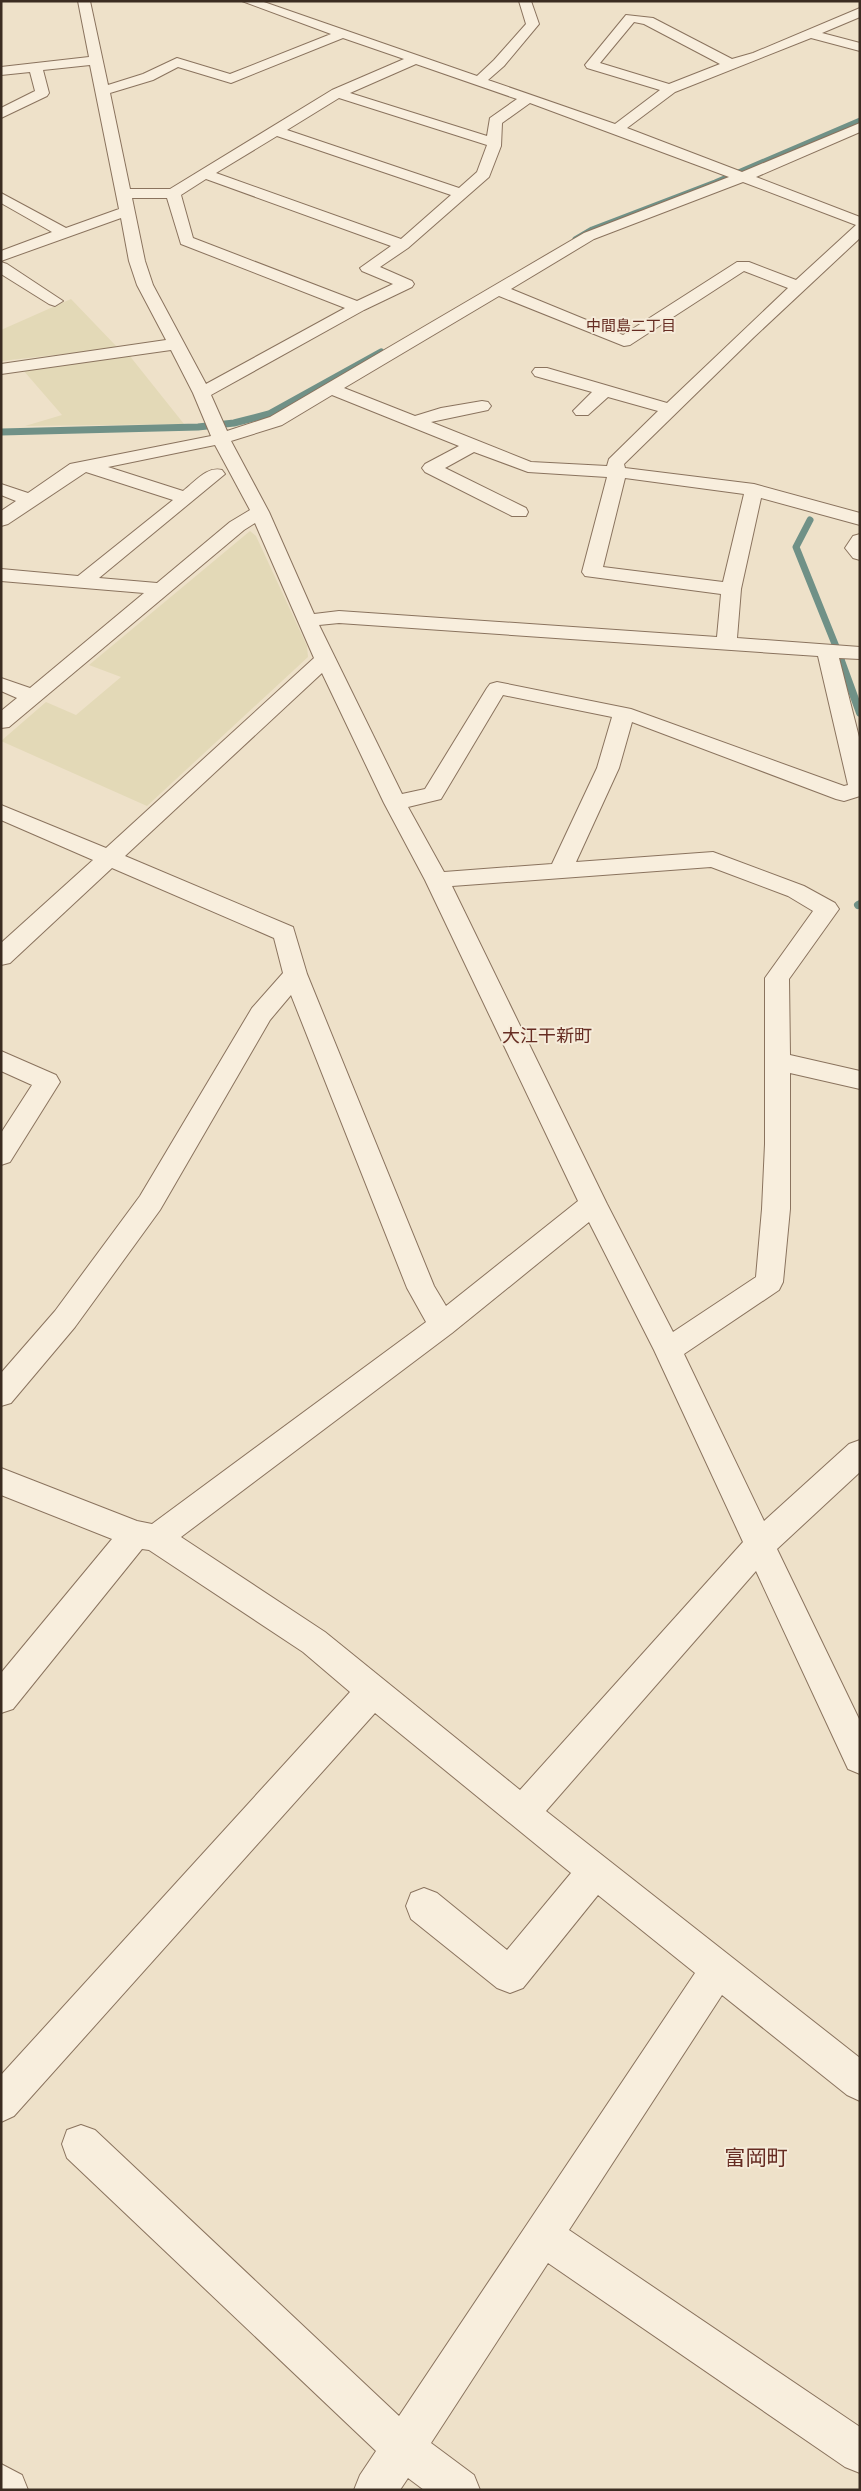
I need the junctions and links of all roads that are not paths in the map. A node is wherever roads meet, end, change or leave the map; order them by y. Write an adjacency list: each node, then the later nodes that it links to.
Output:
1 (84, 1): 11 (street)
2 (248, 1): 7 (street)
3 (525, 1): 15 (street)
4 (646, 9): 6 (street)
5 (860, 12): 8 (street)
6 (631, 18): 12 (street); 16 (street)
7 (343, 34): 10 (street); 17 (street)
8 (810, 34): 9 (street); 12 (street)
9 (860, 46)
10 (416, 59): 15 (street); 18 (street)
11 (97, 60): 13 (street); 17 (street)
12 (731, 64): 16 (street)
13 (36, 67): 14 (street); 20 (street)
14 (1, 71)
15 (479, 81): 19 (street)
16 (670, 90): 22 (street)
17 (103, 91): 28 (street)
18 (337, 94): 23 (street); 24 (street)
19 (528, 98): 22 (street); 24 (street)
20 (1, 114)
21 (860, 127): 26 (street)
22 (617, 129): 26 (street)
23 (277, 131): 25 (street); 29 (street)
24 (494, 143): 29 (street)
25 (206, 174): 27 (street); 35 (street)
26 (737, 175): 32 (street); 39 (street)
27 (173, 192): 28 (street); 41 (street)
28 (124, 194): 31 (street)
29 (461, 194): 35 (street)
30 (1, 197): 34 (street)
31 (128, 211): 34 (street); 42 (street)
32 (860, 222)
33 (860, 229): 38 (street)
34 (63, 232): 36 (street)
35 (403, 245): 41 (street)
36 (1, 256)
37 (1, 267): 40 (street)
38 (798, 286): 39 (street); 49 (street)
39 (499, 290): 45 (street)
40 (55, 301)
41 (358, 307): 47 (street)
42 (174, 344): 43 (street); 47 (street)
43 (1, 369)
44 (541, 372): 46 (street)
45 (332, 389): 51 (street); 52 (street)
46 (605, 390): 49 (street); 50 (street)
47 (202, 394): 52 (street)
48 (482, 406): 51 (street)
49 (670, 409): 55 (street)
50 (582, 411)
51 (414, 422): 53 (street)
52 (221, 439): 54 (street); 61 (street)
53 (474, 445): 55 (street); 62 (street)
54 (86, 466): 59 (street); 60 (street)
55 (617, 472): 58 (street); 70 (street)
56 (216, 474): 59 (street)
57 (1, 489): 60 (street)
58 (754, 490): 63 (street); 70 (street)
59 (186, 498): 68 (street)
60 (29, 499): 64 (street)
61 (260, 512): 69 (street); 71 (street)
62 (519, 512)
63 (860, 519)
64 (1, 520)
65 (860, 540): 66 (street)
66 (860, 554)
67 (1, 575): 68 (street)
68 (82, 582): 69 (street)
69 (162, 589): 77 (street)
70 (731, 589): 72 (street)
71 (307, 621): 72 (street); 75 (street)
72 (727, 643): 73 (street)
73 (827, 650): 74 (street); 80 (street)
74 (860, 653)
75 (326, 658): 81 (street); 83 (street)
76 (1, 684): 77 (street)
77 (32, 696): 79 (street)
78 (624, 713): 80 (street); 81 (street); 84 (street)
79 (1, 722)
80 (860, 787)
81 (395, 803): 85 (street)
82 (1, 812): 83 (street)
83 (108, 858): 86 (street); 87 (street)
84 (561, 870): 85 (street); 89 (street)
85 (437, 880): 92 (street)
86 (1, 957)
87 (295, 974): 93 (street); 95 (street)
88 (1, 1060): 91 (street)
89 (778, 1061): 90 (street); 94 (street)
90 (860, 1080)
91 (1, 1155)
92 (593, 1204): 93 (street); 94 (street)
93 (442, 1325): 98 (street)
94 (668, 1350): 99 (street)
95 (1, 1394)
96 (860, 1453): 99 (street)
97 (1, 1480): 98 (street)
98 (145, 1536): 100 (street); 101 (street)
99 (760, 1545): 102 (street); 103 (street)
100 (373, 1691): 103 (street); 108 (street)
101 (1, 1698)
102 (860, 1758)
103 (522, 1813): 104 (street)
104 (595, 1871): 105 (street); 106 (street)
105 (424, 1906)
106 (718, 1970): 107 (street); 110 (street)
107 (860, 2082)
108 (1, 2103)
109 (81, 2144): 111 (street)
110 (543, 2236): 111 (street); 112 (street)
111 (403, 2448): 115 (street); 116 (street)
112 (860, 2452)
113 (1, 2485): 114 (street)
114 (6, 2490)
115 (375, 2490)
116 (459, 2490)

